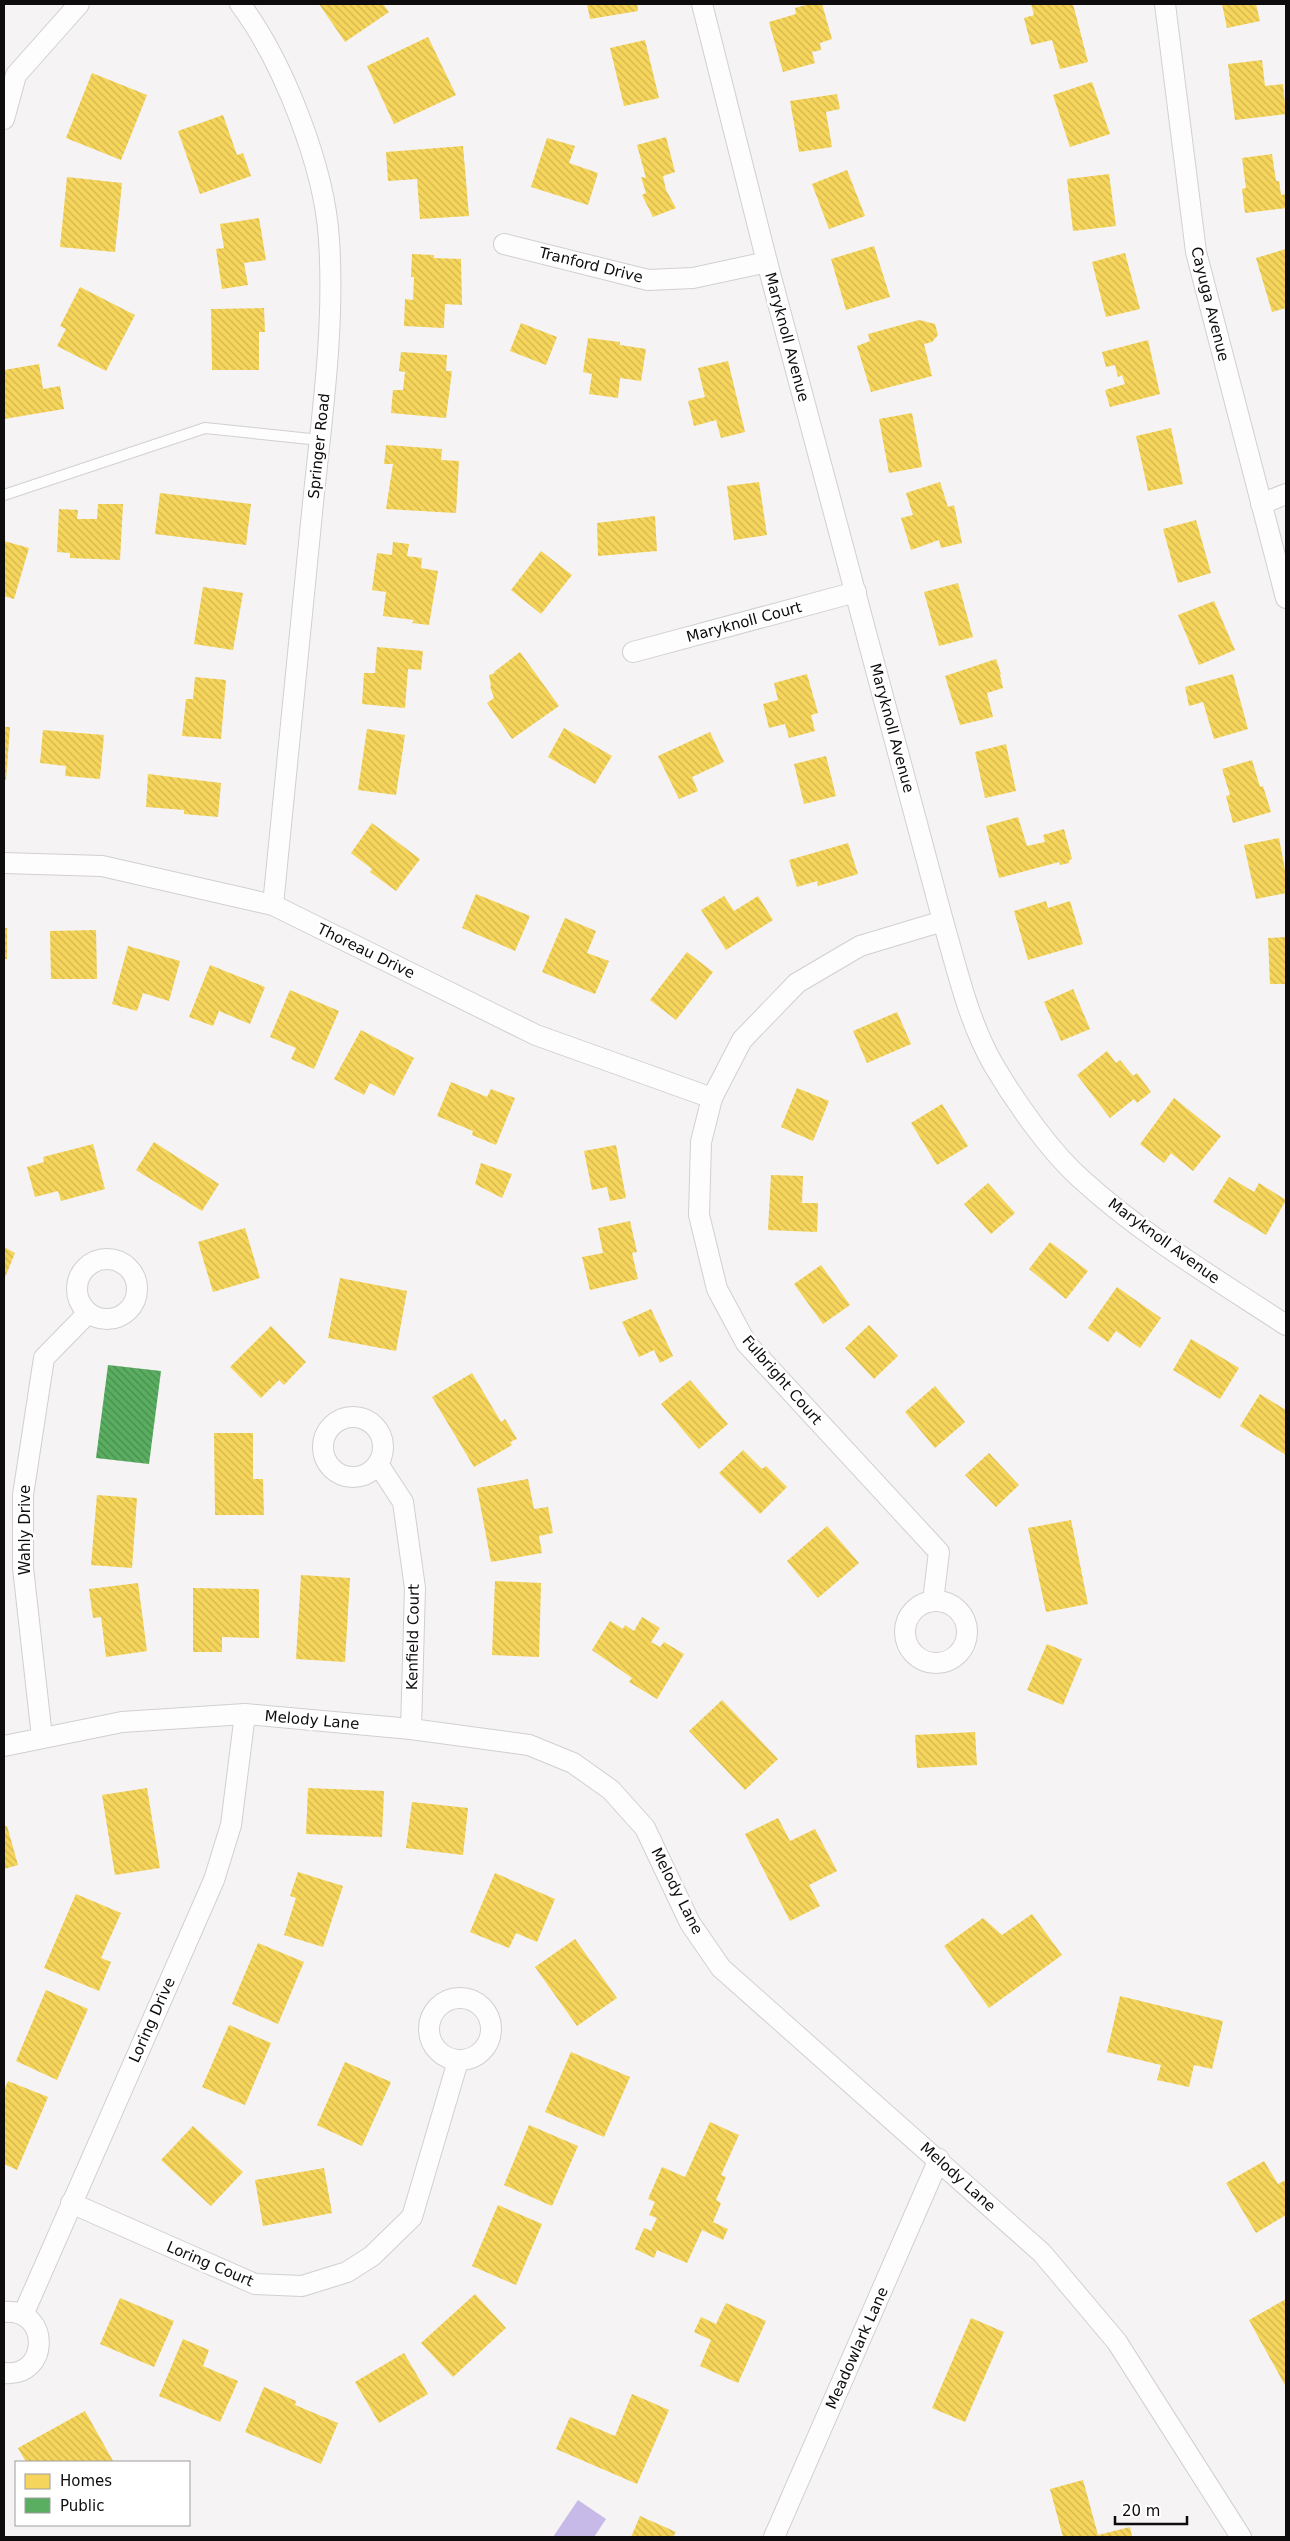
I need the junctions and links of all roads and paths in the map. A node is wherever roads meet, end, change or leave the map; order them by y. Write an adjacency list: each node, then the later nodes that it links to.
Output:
1 (79, 4): 5 (street)
2 (240, 4): 8 (street, Springer Road)
3 (702, 4): 7 (street, Maryknoll Avenue)
4 (1166, 4): 11 (street, Cayuga Avenue)
5 (4, 119)
6 (504, 244): 7 (street, Tranford Drive)
7 (767, 262): 12 (street, Maryknoll Avenue)
8 (320, 440): 10 (lane); 16 (street, Springer Road)
9 (1286, 494): 11 (street)
10 (4, 495)
11 (1261, 504): 13 (street, Cayuga Avenue)
12 (856, 592): 14 (street, Maryknoll Court); 17 (street, Maryknoll Avenue)
13 (1286, 598)
14 (633, 652)
15 (4, 862): 16 (street, Thoreau Drive)
16 (273, 905): 18 (street, Thoreau Drive)
17 (943, 921): 18 (street, Fulbright Court); 20 (street, Maryknoll Avenue)
18 (712, 1098): 22 (street, Fulbright Court)
19 (88, 1313): 25 (street, Wahly Drive)
20 (1286, 1325)
21 (378, 1464): 24 (street, Kenfield Court)
22 (933, 1601)
23 (245, 1714): 24 (street, Melody Lane); 25 (street, Melody Lane); 29 (street, Loring Drive)
24 (411, 1729): 28 (street, Melody Lane)
25 (42, 1737): 26 (street, Melody Lane)
26 (4, 1746)
27 (458, 2060): 29 (street, Loring Court)
28 (939, 2159): 32 (street, Meadowlark Lane); 33 (street, Melody Lane)
29 (71, 2203): 30 (street, Loring Drive)
30 (14, 2313): 31 (street, Loring Drive)
31 (4, 2373)
32 (774, 2537)
33 (1241, 2537)

